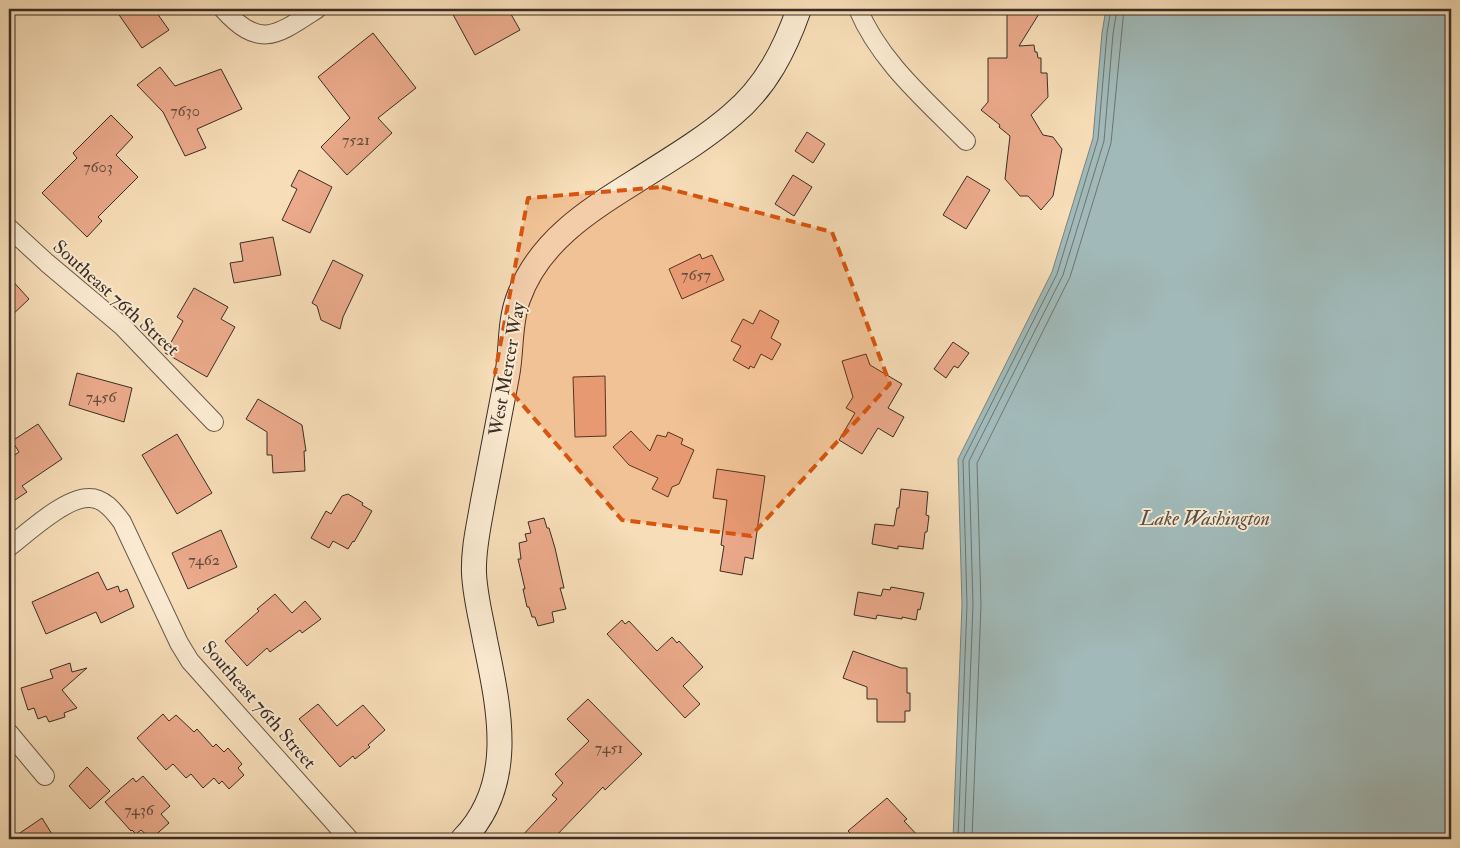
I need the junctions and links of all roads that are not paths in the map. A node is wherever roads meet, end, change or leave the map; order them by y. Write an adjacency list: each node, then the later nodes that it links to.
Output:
1 (223, 9): 2 (street)
2 (317, 9)
3 (799, 9): 12 (street, West Mercer Way)
4 (858, 9): 5 (street)
5 (966, 141)
6 (9, 228): 7 (street, Southeast 76th Street)
7 (214, 422)
8 (9, 547): 11 (street, Southeast 76th Street)
9 (9, 733): 10 (street)
10 (45, 776)
11 (348, 839)
12 (463, 839)

